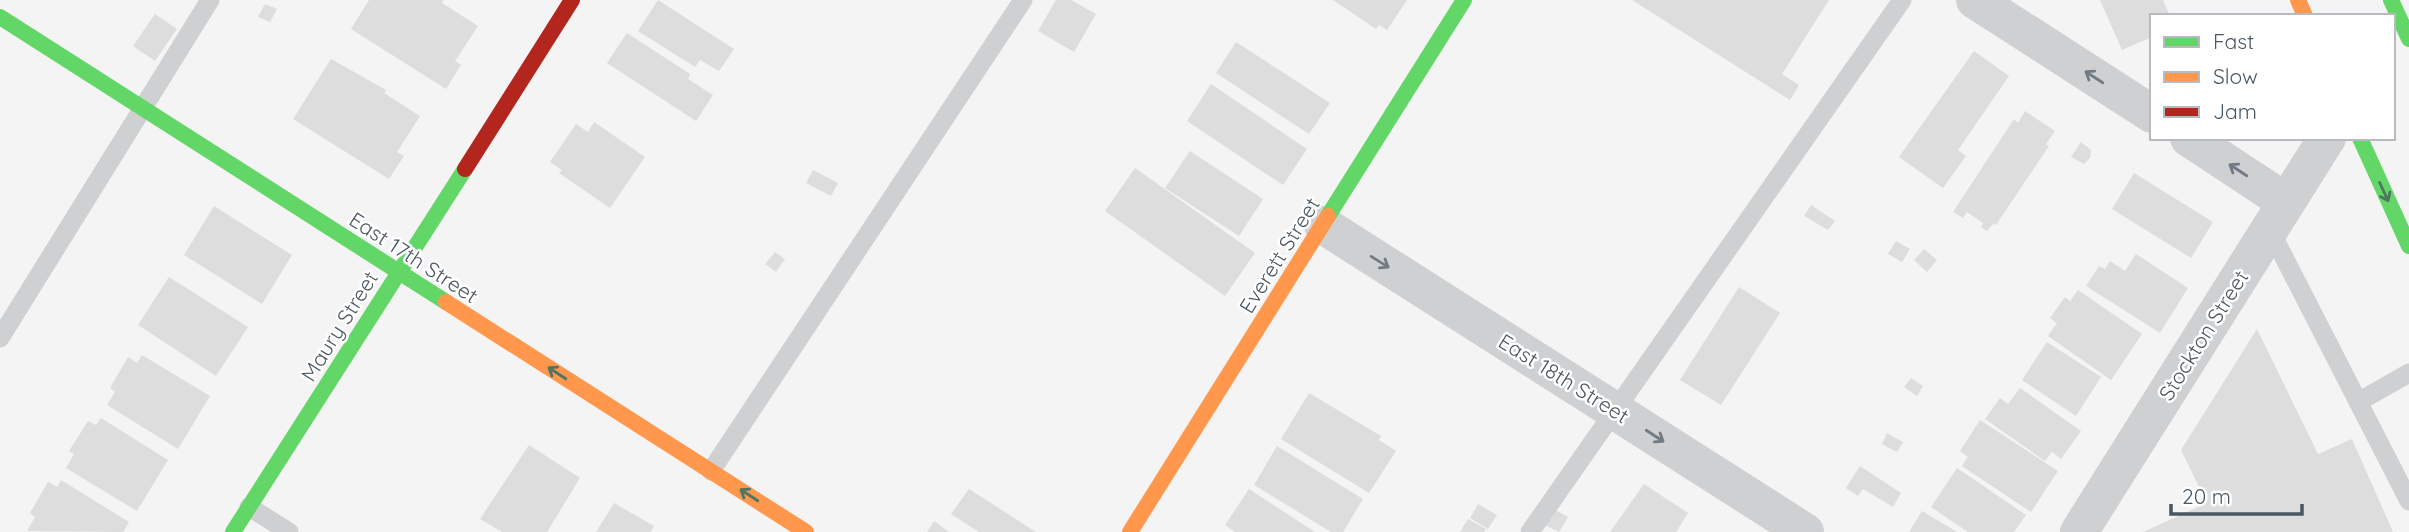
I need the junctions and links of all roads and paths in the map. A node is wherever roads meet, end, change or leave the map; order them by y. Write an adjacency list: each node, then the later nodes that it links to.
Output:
1 (210, 0): 10 (lane)
2 (572, 0): 18 (street, Maury Street)
3 (1023, 0): 23 (lane)
4 (1464, 0): 16 (street, Everett Street)
5 (1902, 0): 22 (lane)
6 (1975, 0): 11 (street, one-way to 6)
7 (2390, 0): 9 (street)
8 (0, 17): 10 (street, East 17th Street)
9 (2409, 39)
10 (142, 108): 18 (street, East 17th Street); 19 (lane)
11 (2150, 113)
12 (2191, 140): 15 (street, one-way to 12)
13 (2326, 140): 15 (street, Stockton Street)
14 (2361, 140): 17 (street, one-way to 17)
15 (2278, 216): 21 (lane); 32 (street, Stockton Street)
16 (1323, 225): 22 (street, East 18th Street, one-way to 22); 29 (street, Everett Street)
17 (2409, 246)
18 (398, 272): 23 (street, East 17th Street, one-way to 18); 25 (street, Maury Street)
19 (0, 338)
20 (2409, 373): 21 (lane)
21 (2358, 402): 24 (lane)
22 (1614, 411): 30 (lane); 31 (street, East 18th Street, one-way to 31)
23 (711, 471): 28 (street, East 17th Street, one-way to 23)
24 (2409, 501)
25 (249, 507): 26 (street, Maury Street); 27 (lane)
26 (233, 532)
27 (289, 532)
28 (806, 532)
29 (1130, 532)
30 (1530, 532)
31 (1805, 532)
32 (2079, 532)

